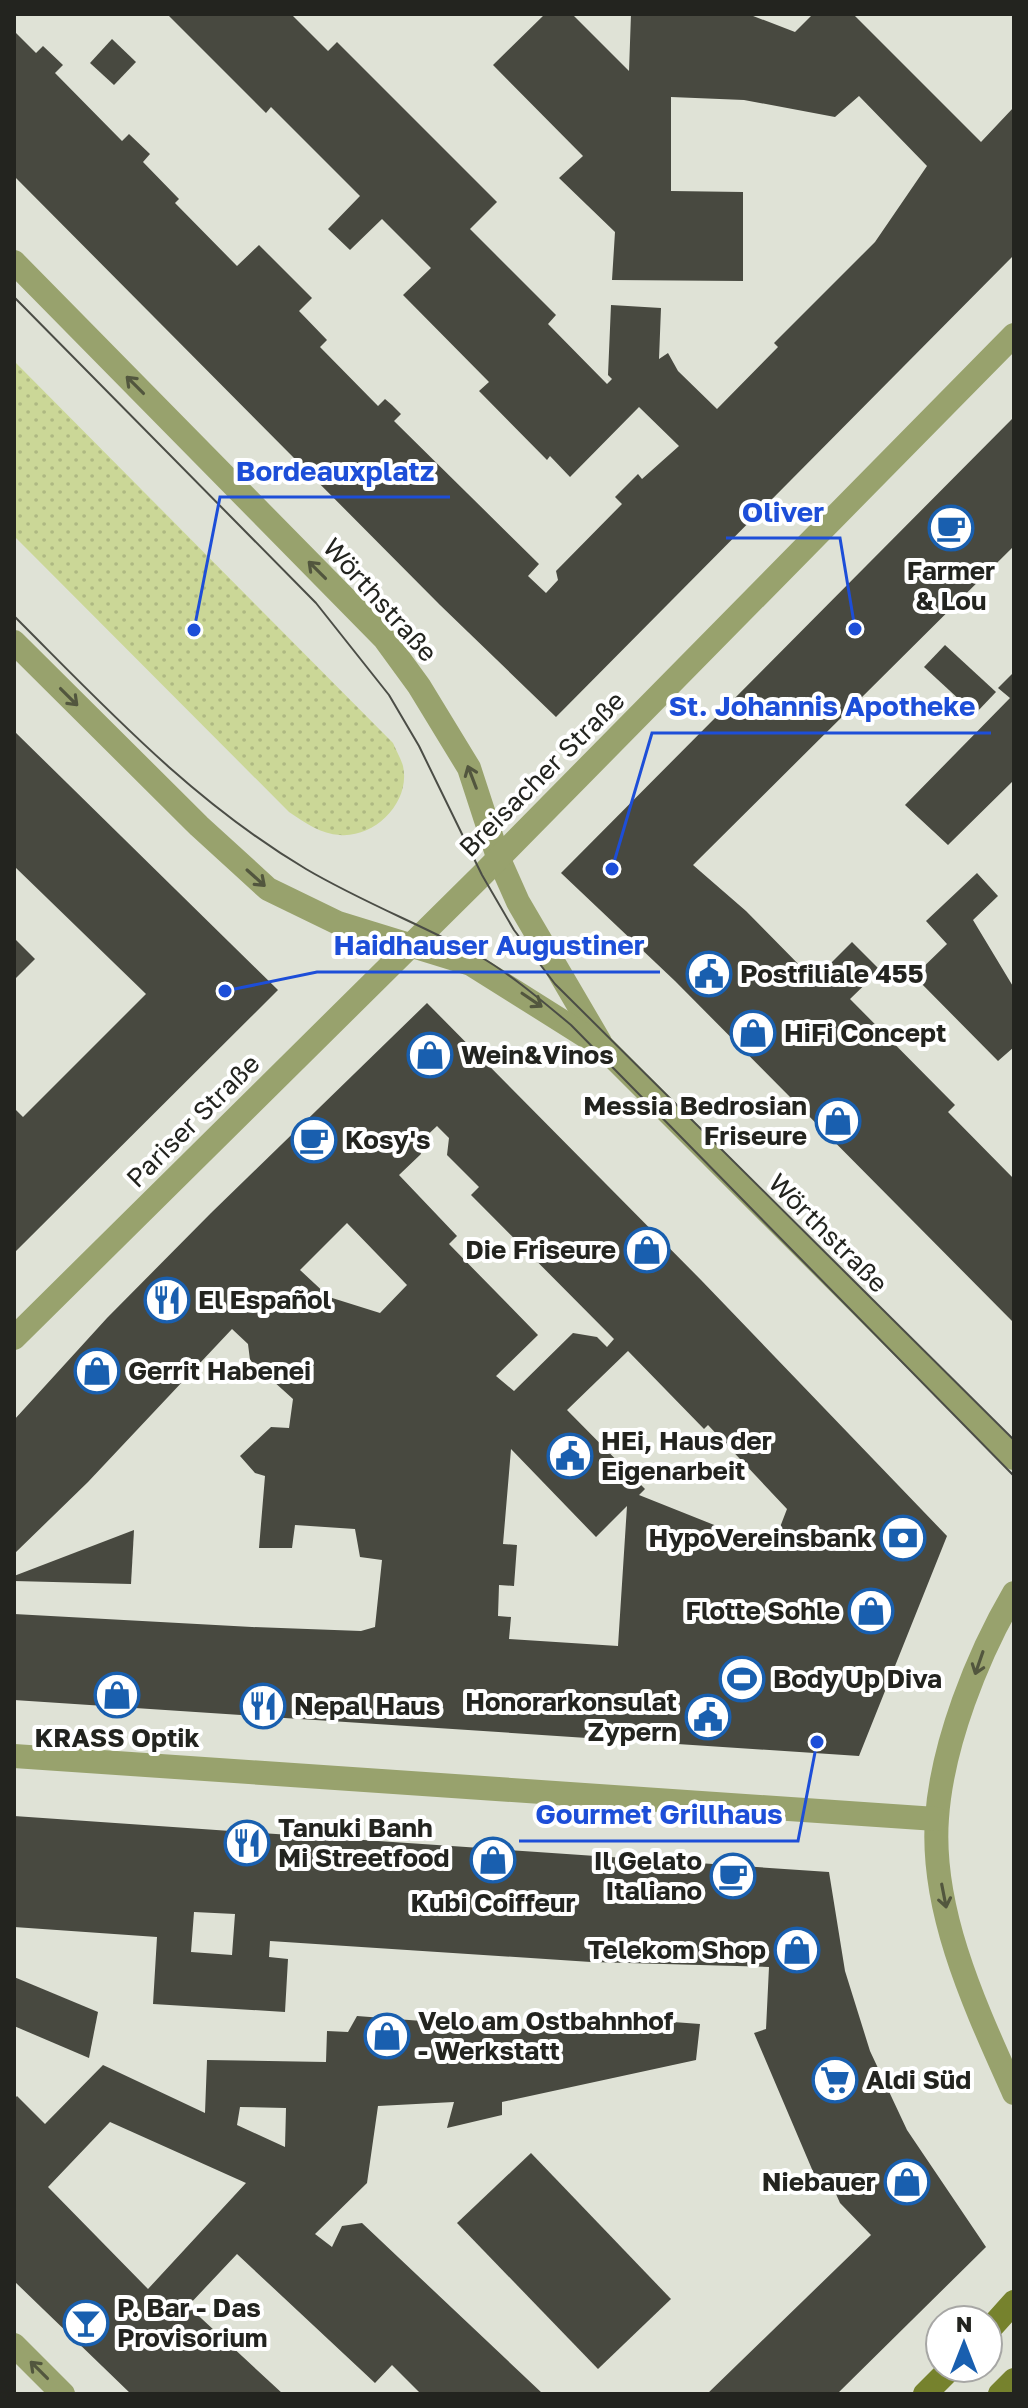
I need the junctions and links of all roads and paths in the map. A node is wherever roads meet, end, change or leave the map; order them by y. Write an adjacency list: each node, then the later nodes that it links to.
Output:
1 (14, 262): 4 (street, Wörthstraße, one-way to 1)
2 (1014, 335): 4 (street, Breisacher Straße)
3 (14, 642): 5 (street, Wörthstraße, one-way to 5)
4 (498, 857): 5 (street, Breisacher Straße); 6 (street, Wörthstraße)
5 (412, 943): 6 (street, Wörthstraße, one-way to 6); 7 (street, Pariser Straße)
6 (603, 1047): 8 (street, Wörthstraße)
7 (14, 1338)
8 (1014, 1458)
9 (1014, 1593): 11 (street, one-way to 11)
10 (14, 1756): 11 (street)
11 (936, 1819): 12 (street, one-way to 12)
12 (1014, 2093)
13 (14, 2345): 15 (street, one-way to 13)
14 (1014, 2380): 16 (main road)
15 (63, 2394)
16 (1000, 2394)

